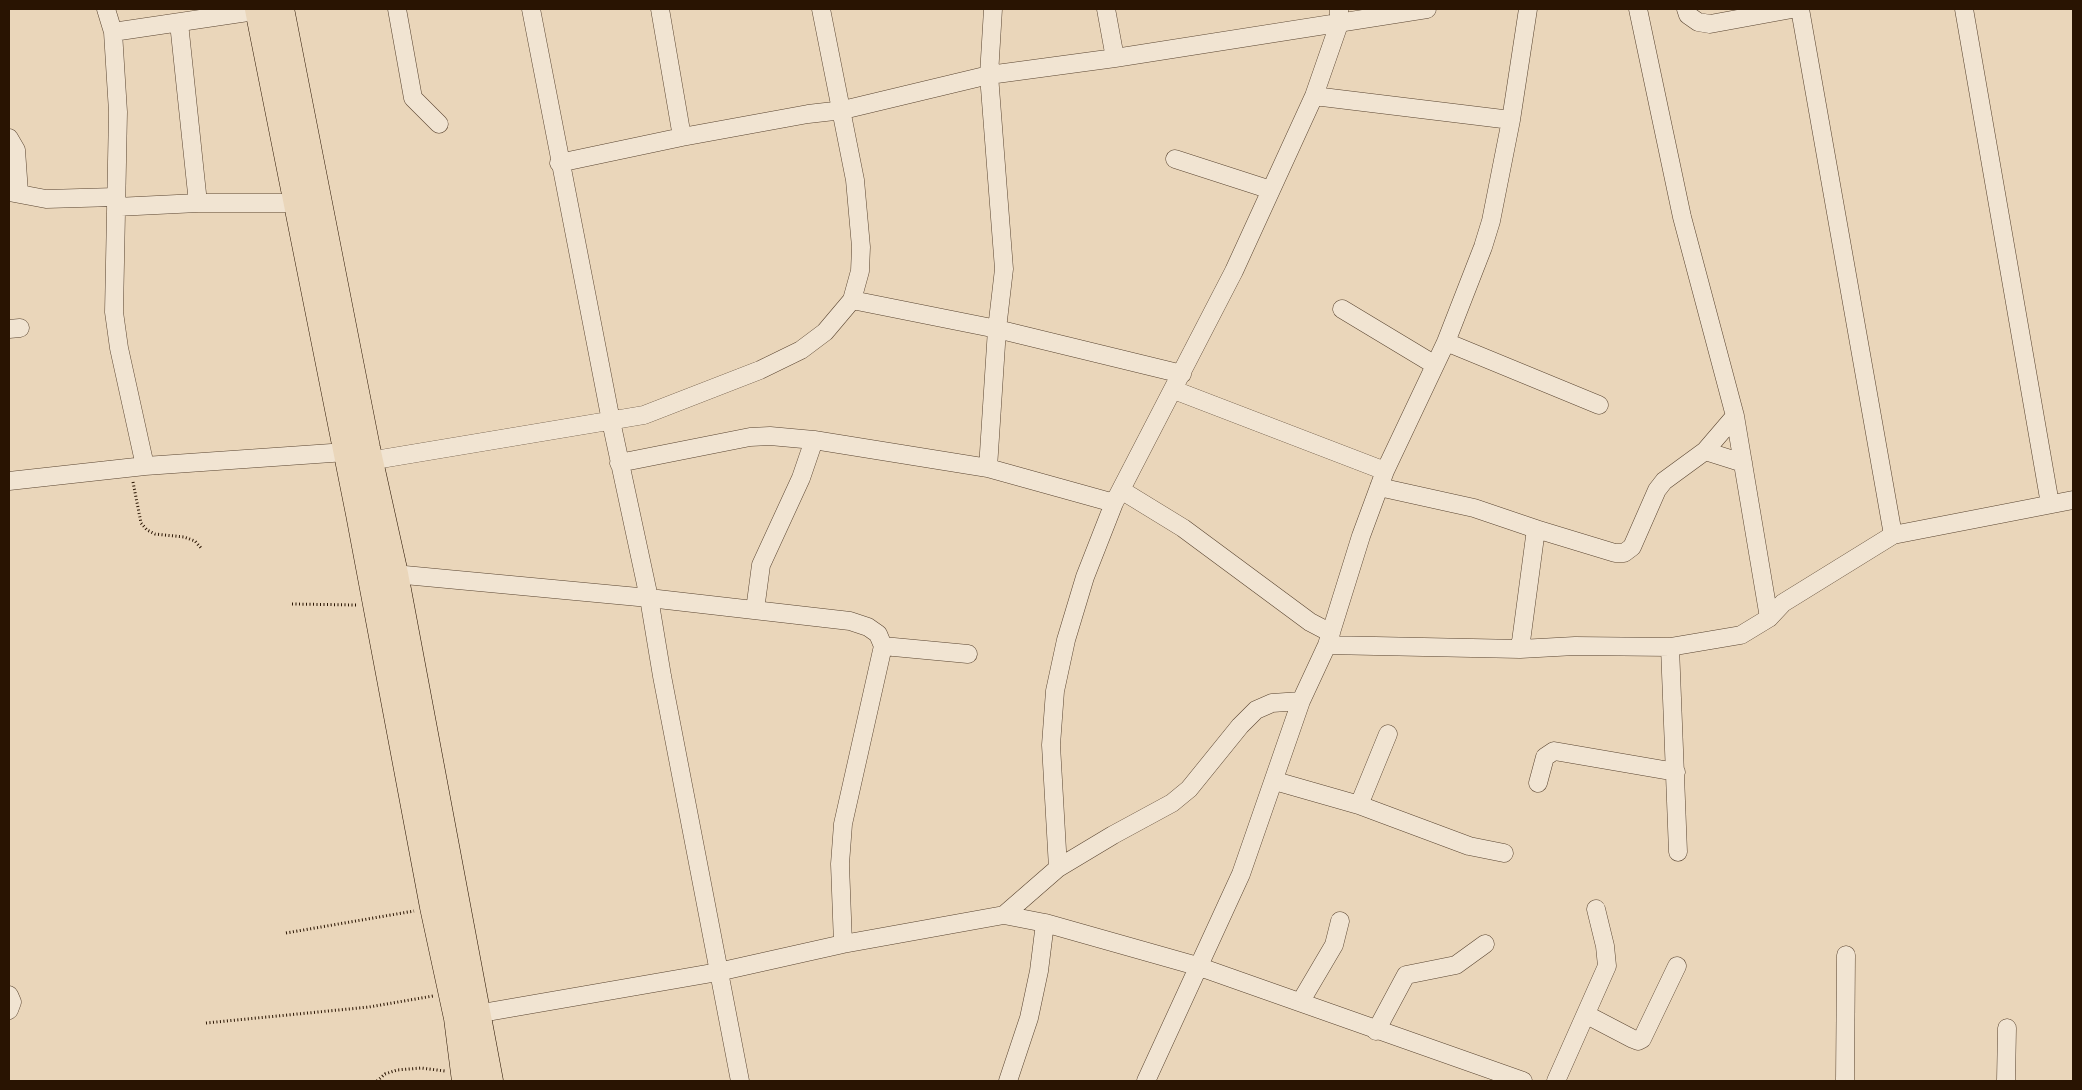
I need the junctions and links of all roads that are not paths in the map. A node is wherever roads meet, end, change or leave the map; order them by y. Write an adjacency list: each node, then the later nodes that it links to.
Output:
1 (106, 9): 18 (street)
2 (267, 9): 17 (street); 33 (main road); 45 (main road)
3 (397, 9): 24 (street)
4 (531, 9): 28 (street)
5 (660, 9): 25 (street)
6 (821, 9): 22 (street)
7 (993, 9): 20 (street)
8 (1106, 9): 19 (street)
9 (1426, 9): 16 (street)
10 (1528, 9): 23 (street)
11 (1638, 9): 41 (street)
12 (1686, 9): 13 (street)
13 (1792, 9)
14 (1800, 9): 56 (street)
15 (1964, 9): 54 (street)
16 (1339, 16): 19 (street); 21 (street)
17 (178, 23): 18 (street); 32 (street)
18 (113, 32): 31 (street)
19 (1115, 58): 20 (street)
20 (989, 75): 22 (street); 36 (street)
21 (1314, 96): 23 (street); 29 (street)
22 (843, 110): 25 (street); 34 (street)
23 (1511, 120): 37 (street)
24 (439, 124)
25 (682, 137): 28 (street)
26 (9, 138): 30 (street)
27 (1175, 159): 29 (street)
28 (559, 163): 42 (street)
29 (1271, 190): 39 (street)
30 (14, 192): 31 (street)
31 (116, 202): 32 (street); 48 (street)
32 (198, 203): 33 (street)
33 (296, 203): 45 (main road)
34 (852, 300): 36 (street); 42 (street)
35 (1342, 309): 38 (street)
36 (997, 329): 39 (street); 49 (street)
37 (1446, 342): 38 (street); 40 (street)
38 (1436, 365): 50 (street)
39 (1178, 382): 50 (street); 52 (street)
40 (1599, 404)
41 (1735, 416): 44 (street); 47 (street)
42 (611, 422): 45 (street); 46 (street)
43 (814, 440): 46 (street); 49 (street); 59 (street)
44 (1706, 451): 47 (street); 55 (street)
45 (358, 457): 48 (street); 57 (main road); 92 (main road)
46 (619, 462): 58 (street)
47 (1744, 463): 60 (street)
48 (137, 467): 51 (street)
49 (988, 468): 52 (street)
50 (1382, 479): 55 (street); 61 (street)
51 (9, 481)
52 (1117, 496): 61 (street); 74 (street)
53 (2073, 500): 54 (street)
54 (2050, 504): 56 (street)
55 (1536, 529): 64 (street)
56 (1893, 535): 60 (street)
57 (394, 574): 58 (street); 88 (main road)
58 (649, 598): 59 (street); 84 (street)
59 (755, 610): 62 (street)
60 (1769, 618): 63 (street)
61 (1329, 639): 64 (street); 66 (street)
62 (883, 646): 65 (street); 79 (street)
63 (1670, 647): 64 (street); 68 (street)
64 (1520, 649)
65 (968, 654)
66 (1301, 701): 69 (street); 74 (street)
67 (1388, 734): 71 (street)
68 (1676, 772): 70 (street); 72 (street)
69 (1275, 781): 71 (street); 82 (street)
70 (1538, 783)
71 (1359, 806): 73 (street)
72 (1678, 852)
73 (1504, 853)
74 (1058, 868): 76 (street)
75 (1596, 909): 89 (street)
76 (1004, 915): 78 (street); 79 (street)
77 (1340, 921): 86 (street)
78 (1045, 923): 82 (street); 94 (street)
79 (843, 944): 84 (street)
80 (1485, 944): 91 (street)
81 (1846, 955): 98 (street)
82 (1197, 966): 86 (street); 95 (street)
83 (1677, 966): 89 (street)
84 (718, 972): 88 (street); 93 (street)
85 (9, 995): 87 (street)
86 (1301, 1002): 91 (street)
87 (9, 1010)
88 (476, 1014): 92 (main road)
89 (1587, 1015): 97 (street)
90 (2007, 1028): 99 (street)
91 (1376, 1031): 96 (street)
92 (473, 1078)
93 (740, 1081)
94 (1008, 1081)
95 (1146, 1081)
96 (1523, 1081)
97 (1556, 1081)
98 (1845, 1081)
99 (2006, 1081)

